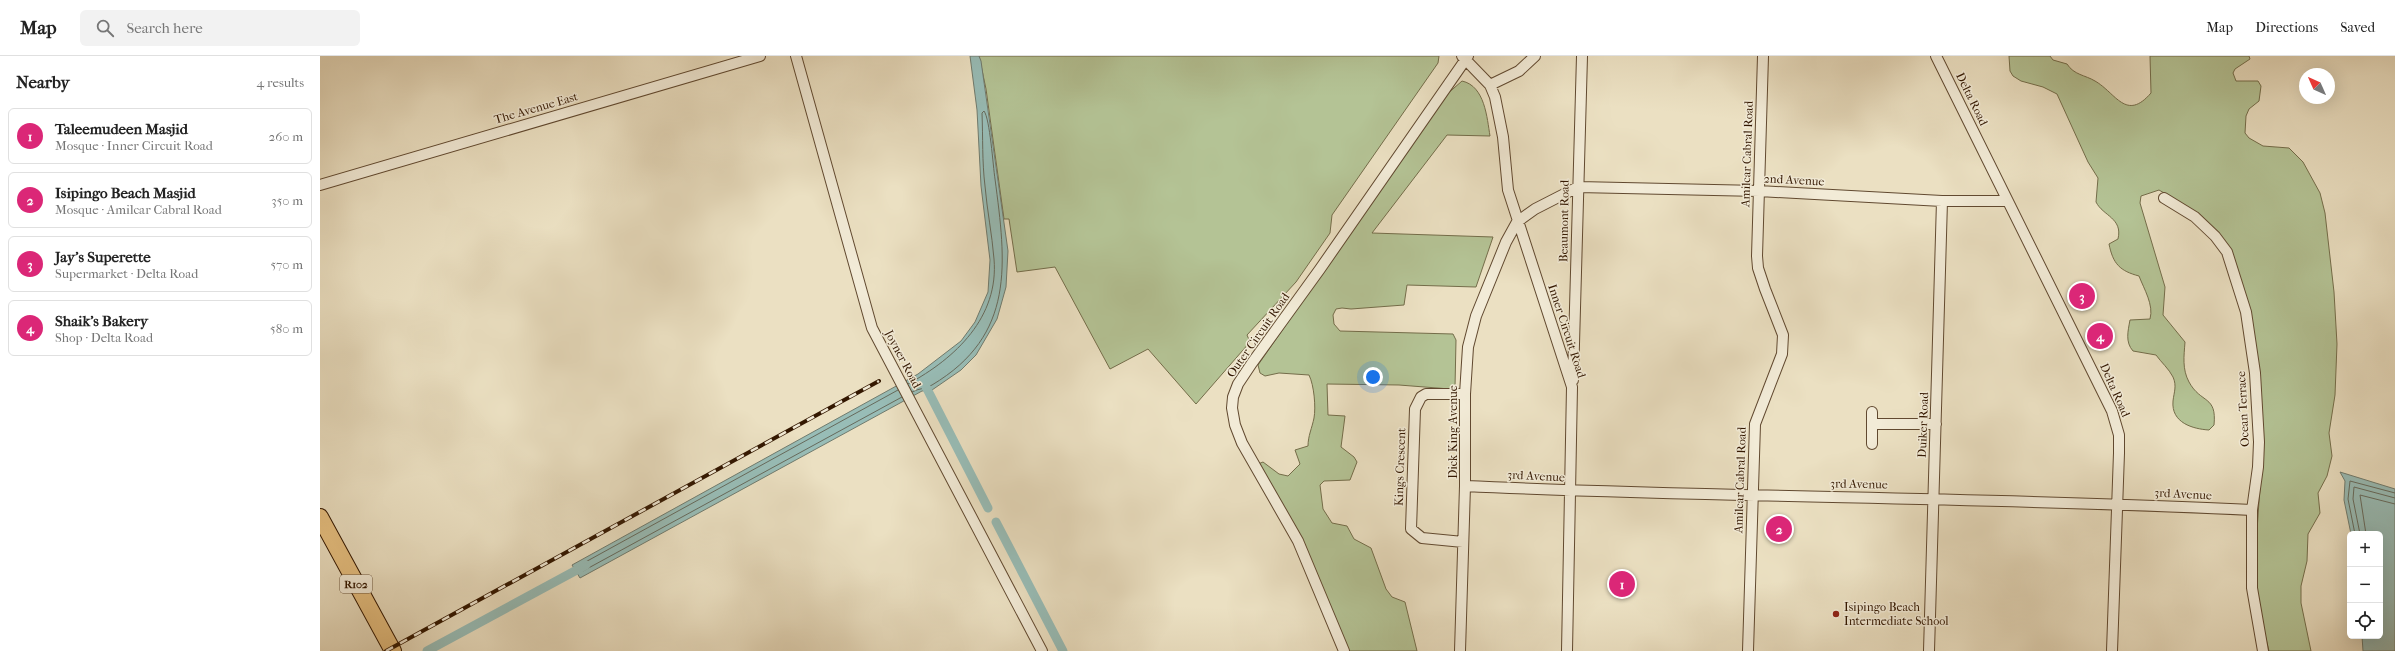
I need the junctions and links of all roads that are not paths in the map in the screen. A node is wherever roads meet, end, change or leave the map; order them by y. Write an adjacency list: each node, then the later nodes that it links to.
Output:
1 (796, 56): 31 (street, Joyner Road)
2 (1535, 56): 8 (street)
3 (1582, 56): 10 (street, Beaumont Road)
4 (1763, 56): 11 (street, Amilcar Cabral Road)
5 (1936, 56): 14 (street, Delta Road)
6 (757, 57): 9 (street, The Avenue East)
7 (1465, 57): 8 (street, Inner Circuit Road); 32 (street, Outer Circuit Road)
8 (1490, 85): 15 (street, Inner Circuit Road)
9 (320, 185)
10 (1578, 187): 11 (street, 2nd Avenue); 15 (street, 2nd Avenue); 16 (street, Beaumont Road)
11 (1759, 192): 13 (street, 2nd Avenue); 24 (street, Amilcar Cabral Road)
12 (2164, 198): 27 (street, Ocean Terrace)
13 (1942, 201): 14 (street, 2nd Avenue); 20 (street, Duiker Road)
14 (2007, 201): 26 (street, Delta Road)
15 (1517, 222): 16 (street, Inner Circuit Road); 17 (street, Dick King Avenue)
16 (1572, 386): 23 (street, Inner Circuit Road)
17 (1465, 394): 22 (street, Dick King Avenue); 29 (street, Kings Crescent)
18 (1872, 412): 19 (street)
19 (1872, 424): 20 (street); 21 (street)
20 (1936, 424): 25 (street, Duiker Road)
21 (1872, 444)
22 (1465, 486): 23 (street, 3rd Avenue); 29 (street, Dick King Avenue)
23 (1571, 491): 24 (street, 3rd Avenue); 34 (street, Inner Circuit Road)
24 (1752, 495): 25 (street, 3rd Avenue); 35 (street, Amilcar Cabral Road)
25 (1934, 499): 26 (street, 3rd Avenue); 36 (street, Duiker Road)
26 (2116, 503): 27 (street, 3rd Avenue); 37 (street, Delta Road)
27 (2252, 510): 38 (street, Ocean Terrace)
28 (320, 517): 30 (main road, R102)
29 (1463, 542): 33 (street, Dick King Avenue)
30 (393, 651)
31 (1042, 651)
32 (1344, 651)
33 (1460, 651)
34 (1566, 651)
35 (1748, 651)
36 (1929, 651)
37 (2112, 651)
38 (2263, 651)

